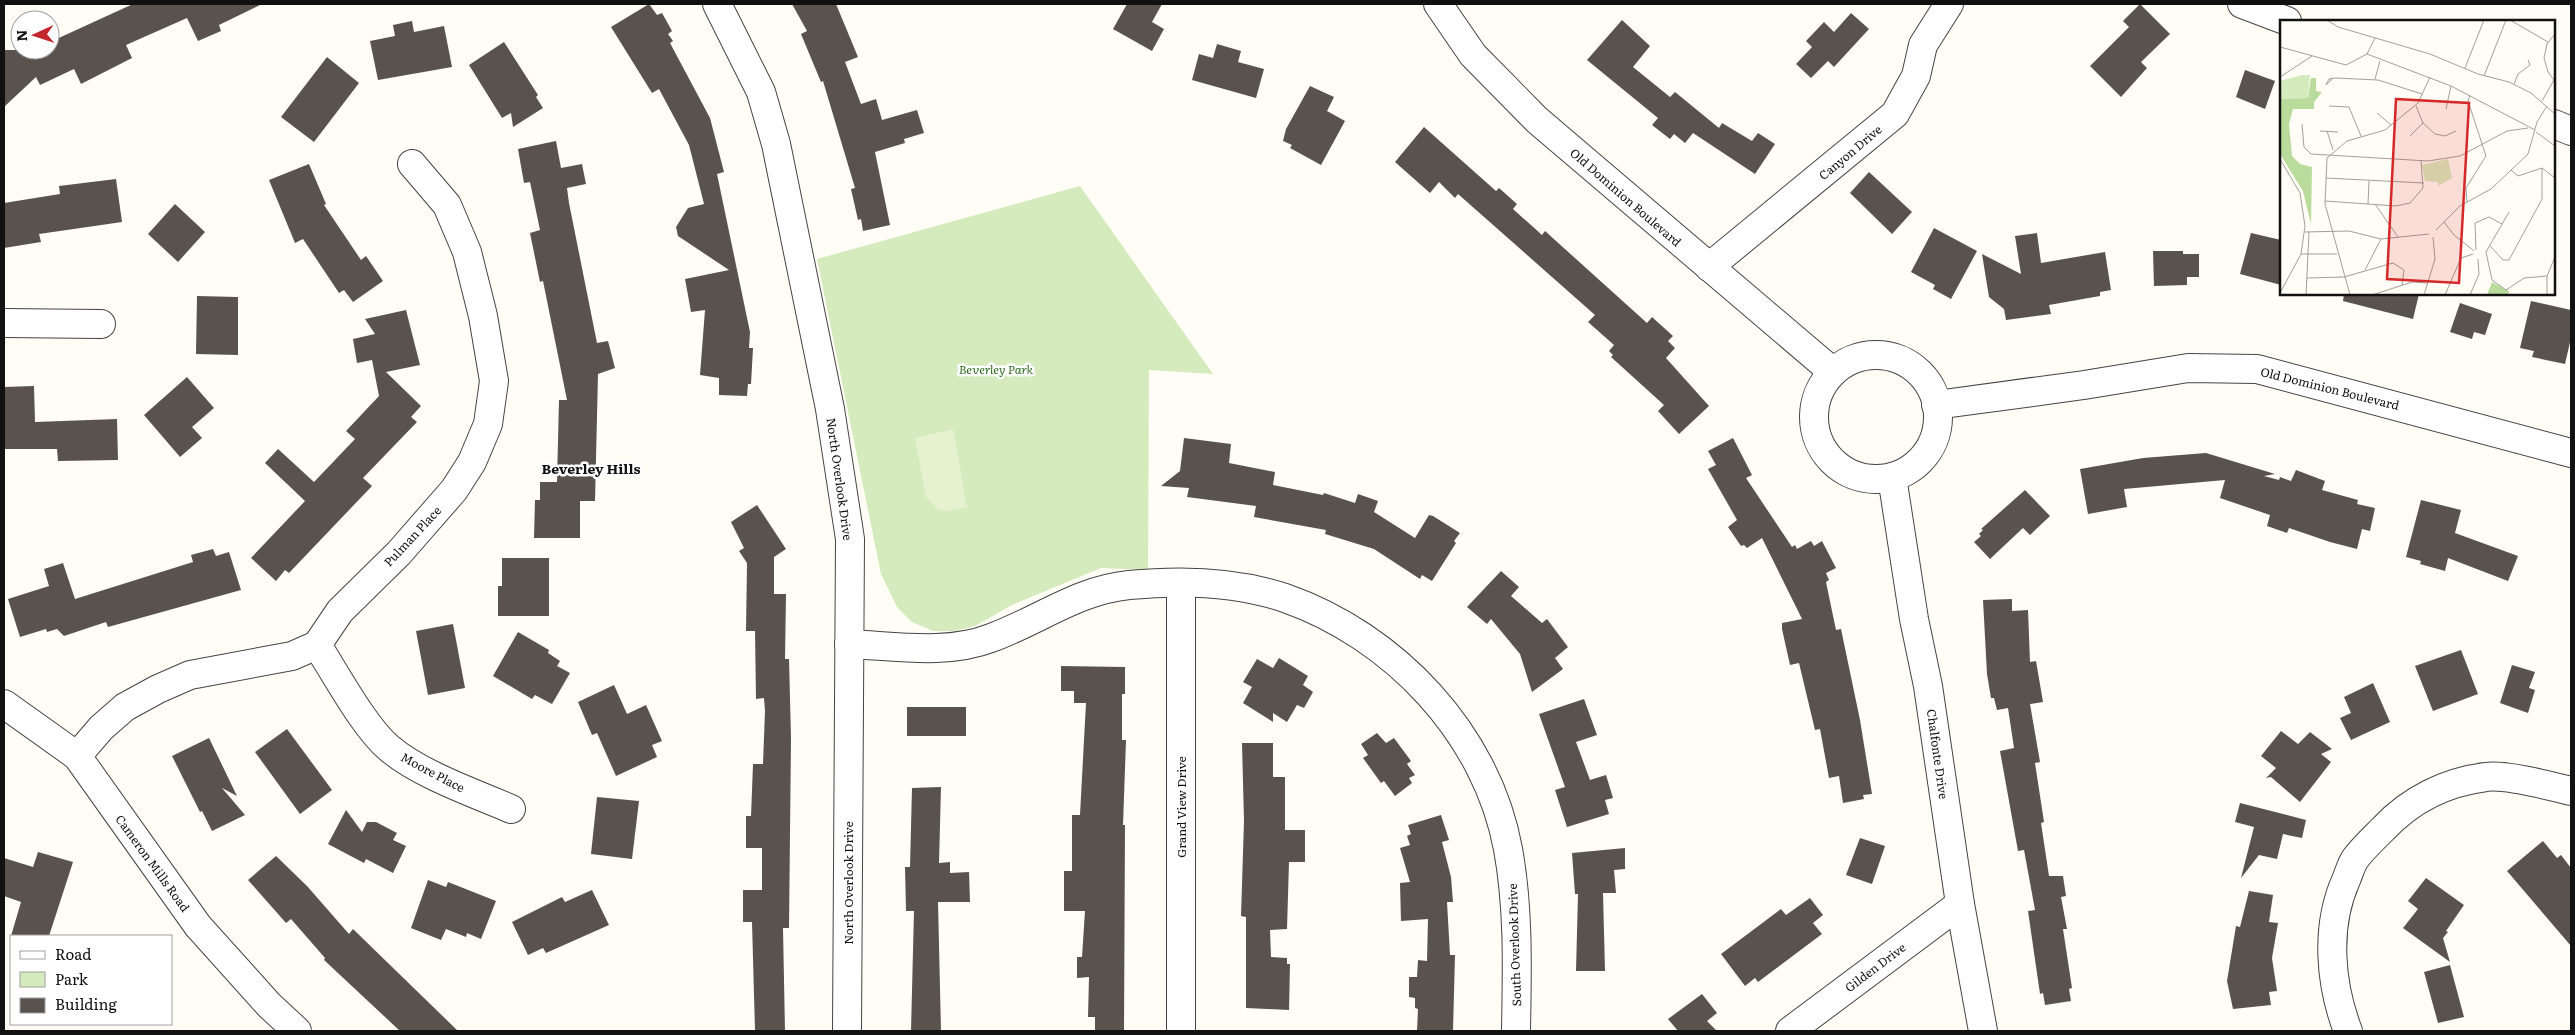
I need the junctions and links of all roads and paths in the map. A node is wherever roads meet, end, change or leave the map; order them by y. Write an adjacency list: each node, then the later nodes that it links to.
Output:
1 (717, 4): 17 (street, North Overlook Drive)
2 (1438, 4): 9 (street, Old Dominion Boulevard)
3 (1949, 4): 9 (street, Canyon Drive)
4 (2242, 4): 5 (street)
5 (2284, 20)
6 (2555, 124): 7 (street)
7 (2571, 131)
8 (412, 164): 18 (street, Pulman Place)
9 (1709, 267): 12 (street, Old Dominion Boulevard)
10 (4, 324): 11 (street)
11 (101, 324)
12 (1833, 372): 13 (street); 15 (street)
13 (1936, 405): 14 (street, Old Dominion Boulevard); 15 (street)
14 (2571, 453)
15 (1892, 477): 23 (street, Chalfonte Drive)
16 (1181, 584): 17 (street, South Overlook Drive); 26 (street, Grand View Drive); 27 (street, South Overlook Drive)
17 (849, 644): 25 (street, North Overlook Drive)
18 (317, 645): 20 (street); 22 (street, Moore Place)
19 (4, 704): 20 (street, Cameron Mills Road)
20 (77, 756): 24 (street, Cameron Mills Road)
21 (2571, 791): 30 (street)
22 (511, 809)
23 (1960, 904): 28 (street, Gilden Drive); 29 (street, Chalfonte Drive)
24 (297, 1031)
25 (847, 1031)
26 (1181, 1031)
27 (1516, 1031)
28 (1790, 1031)
29 (1983, 1031)
30 (2348, 1031)

